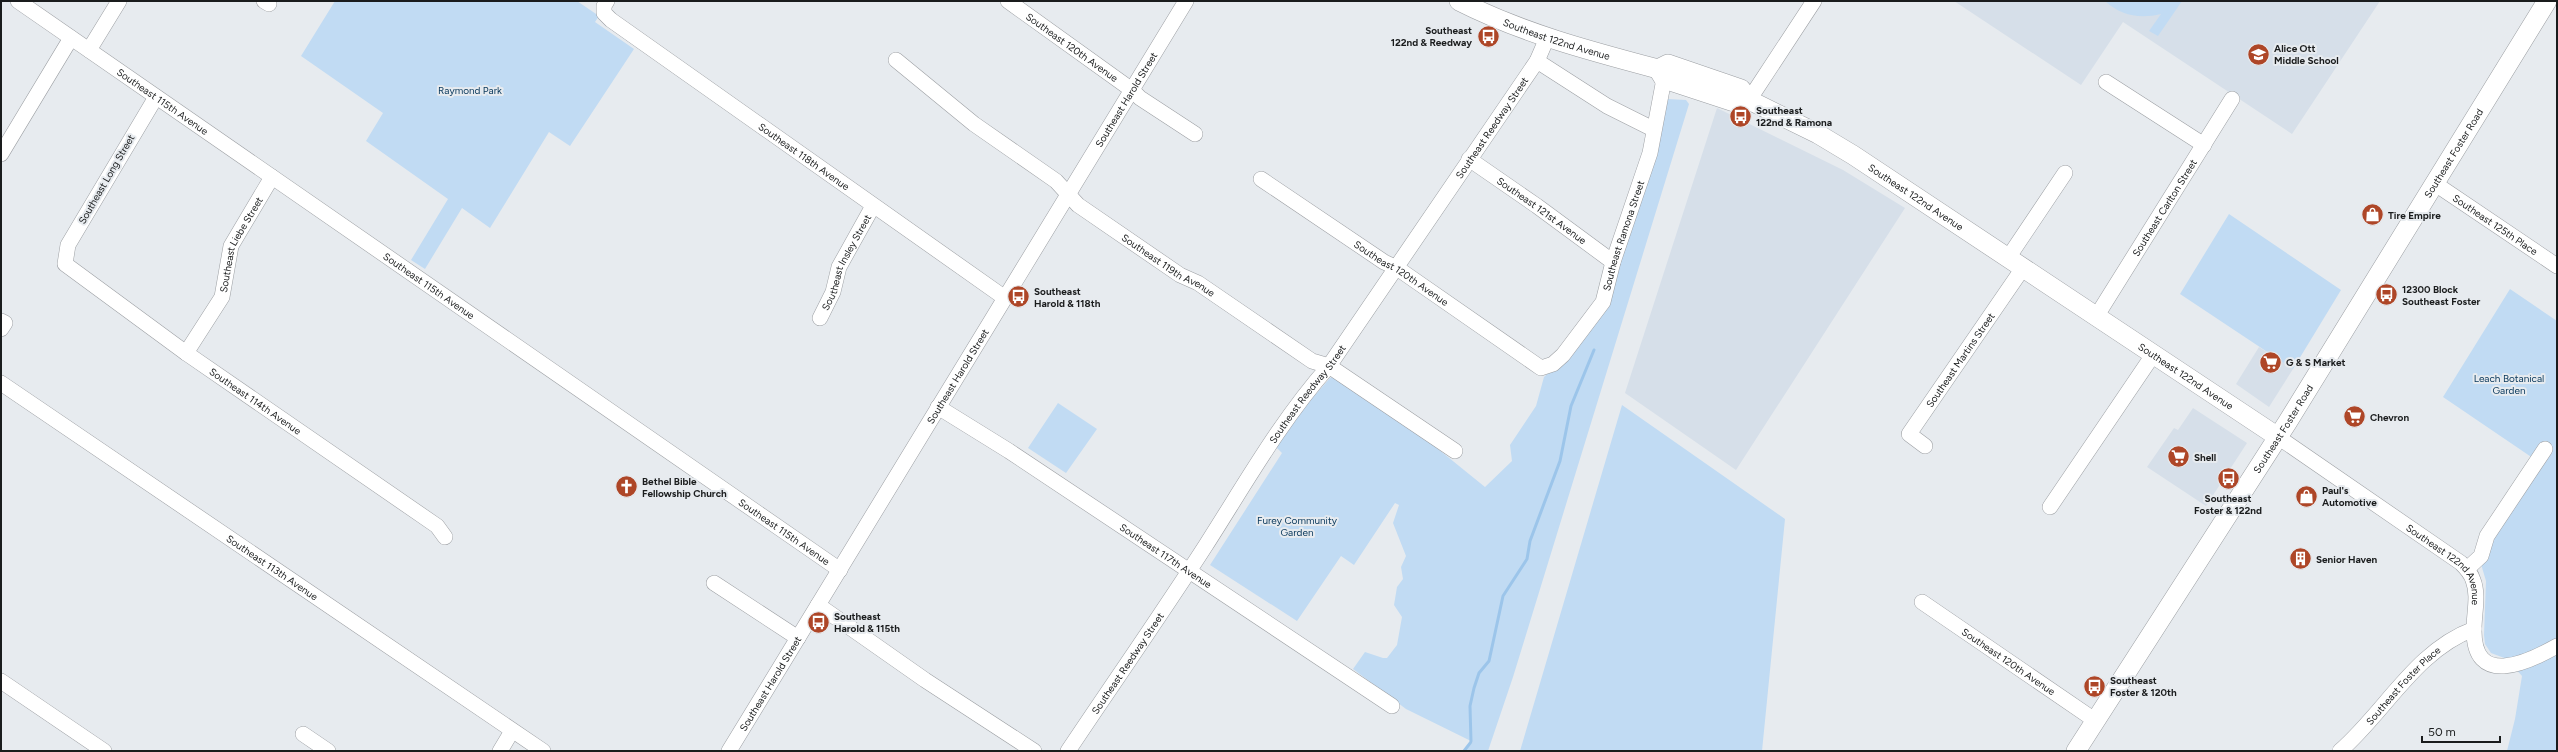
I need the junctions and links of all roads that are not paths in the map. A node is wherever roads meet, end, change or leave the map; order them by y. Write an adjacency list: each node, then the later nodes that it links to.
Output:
1 (18, 1): 9 (street, Southeast 115th Avenue)
2 (119, 1): 11 (street)
3 (1008, 1): 16 (street, Southeast 120th Avenue)
4 (1186, 1): 16 (street, Southeast Harold Street)
5 (1814, 1): 19 (street)
6 (2547, 1): 28 (main road, Southeast Foster Road)
7 (1462, 2): 10 (main road, Southeast 122nd Avenue)
8 (605, 7): 30 (street, Southeast 118th Avenue)
9 (71, 38): 11 (street, Southeast 115th Avenue); 23 (street)
10 (1547, 38): 13 (street, Southeast Reedway Street); 14 (main road, Southeast 122nd Avenue)
11 (89, 50): 17 (street, Southeast 115th Avenue)
12 (896, 60): 29 (street, Southeast 119th Avenue)
13 (1536, 61): 20 (street); 24 (street, Southeast Reedway Street)
14 (1661, 74): 19 (main road, Southeast 122nd Avenue); 20 (street, Southeast Ramona Street)
15 (2106, 82): 22 (street)
16 (1132, 90): 21 (street, Southeast 120th Avenue); 29 (street, Southeast Harold Street)
17 (156, 96): 26 (street, Southeast 115th Avenue); 33 (street, Southeast Long Street)
18 (2232, 99): 22 (street, Southeast Carlton Street)
19 (1749, 100): 32 (main road, Southeast 122nd Avenue)
20 (1653, 129): 31 (street, Southeast Ramona Street)
21 (1195, 134)
22 (2204, 145): 37 (street, Southeast Carlton Street)
23 (1, 154)
24 (1469, 159): 31 (street, Southeast 121st Avenue); 35 (street, Southeast Reedway Street)
25 (2065, 173): 32 (street)
26 (272, 177): 39 (street, Southeast Liebe Street); 52 (street, Southeast 115th Avenue)
27 (1261, 179): 35 (street, Southeast 120th Avenue)
28 (2434, 183): 34 (street, Southeast 125th Place); 45 (main road, Southeast Foster Road)
29 (1068, 194): 36 (street, Southeast Harold Street); 41 (street, Southeast 119th Avenue)
30 (873, 206): 36 (street, Southeast 118th Avenue); 38 (street, Southeast Insley Street)
31 (1613, 262): 42 (street, Southeast Ramona Street)
32 (2015, 263): 37 (main road, Southeast 122nd Avenue); 46 (street, Southeast Martins Street)
33 (64, 264): 39 (street, Southeast 114th Avenue)
34 (2557, 266)
35 (1397, 268): 41 (street, Southeast Reedway Street); 42 (street, Southeast 120th Avenue)
36 (1005, 298): 44 (street, Southeast Harold Street)
37 (2096, 317): 40 (main road, Southeast 122nd Avenue)
38 (820, 318)
39 (186, 353): 50 (street, Southeast 114th Avenue)
40 (2154, 355): 45 (main road, Southeast 122nd Avenue); 49 (street)
41 (1329, 366): 48 (street, Southeast 119th Avenue); 53 (street, Southeast Reedway Street)
42 (1541, 368)
43 (1, 383): 63 (street, Southeast 113th Avenue)
44 (938, 407): 52 (street, Southeast Harold Street); 53 (street, Southeast 117th Avenue)
45 (2278, 437): 51 (street, Southeast 122nd Avenue); 62 (main road, Southeast Foster Road)
46 (1926, 446)
47 (2545, 449): 51 (street)
48 (1455, 451)
49 (2050, 507)
50 (445, 537)
51 (2467, 569): 57 (street, Southeast 122nd Avenue)
52 (840, 570): 56 (street, Southeast Harold Street)
53 (1189, 571): 61 (street, Southeast 117th Avenue); 71 (street, Southeast Reedway Street)
54 (714, 583): 58 (street)
55 (1922, 602): 62 (street, Southeast 120th Avenue)
56 (818, 605): 58 (street, Southeast Harold Street); 70 (street)
57 (2474, 629): 59 (street, Southeast 122nd Avenue); 73 (street, Southeast Foster Place)
58 (798, 638): 69 (street, Southeast Harold Street)
59 (2557, 646)
60 (1, 681): 65 (street)
61 (1392, 706)
62 (2096, 721): 72 (main road, Southeast Foster Road)
63 (512, 730): 67 (street); 68 (street, Southeast 113th Avenue)
64 (303, 734): 66 (street)
65 (104, 751)
66 (328, 751)
67 (500, 751)
68 (543, 751)
69 (729, 751)
70 (1034, 751)
71 (1068, 751)
72 (2076, 751)
73 (2340, 751)

